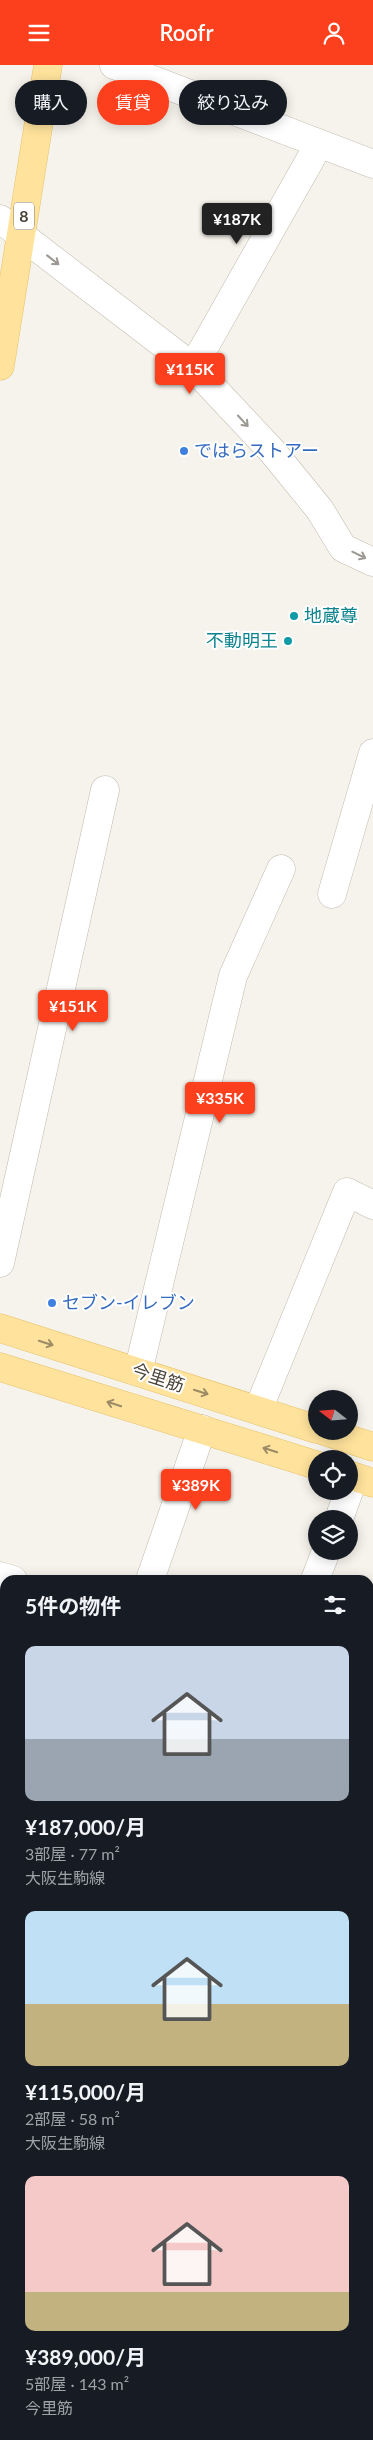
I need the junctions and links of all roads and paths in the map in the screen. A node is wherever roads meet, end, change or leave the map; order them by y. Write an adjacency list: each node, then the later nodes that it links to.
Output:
1 (48, 65): 6 (main road, 8)
2 (114, 65): 3 (street)
3 (152, 73): 4 (street)
4 (319, 144): 5 (street); 8 (street)
5 (373, 164)
6 (11, 228): 7 (main road, 8); 8 (street, one-way to 8)
7 (0, 366)
8 (193, 367): 9 (street, one-way to 9)
9 (373, 562)
10 (373, 753): 13 (street)
11 (105, 790): 15 (street)
12 (281, 869): 18 (street)
13 (332, 894)
14 (373, 1205): 19 (street)
15 (0, 1263)
16 (0, 1327): 18 (main road, 今里筋, one-way to 18)
17 (0, 1367): 21 (main road, 今里筋, one-way to 17)
18 (138, 1372): 19 (main road, 今里筋, one-way to 19)
19 (258, 1410): 20 (main road, 今里筋)
20 (308, 1426)
21 (202, 1429): 24 (main road, 今里筋, one-way to 21); 28 (street)
22 (352, 1440): 23 (main road)
23 (373, 1447)
24 (308, 1462)
25 (359, 1479): 26 (street)
26 (344, 1510)
27 (323, 1560): 29 (street)
28 (152, 1575)
29 (317, 1575)

